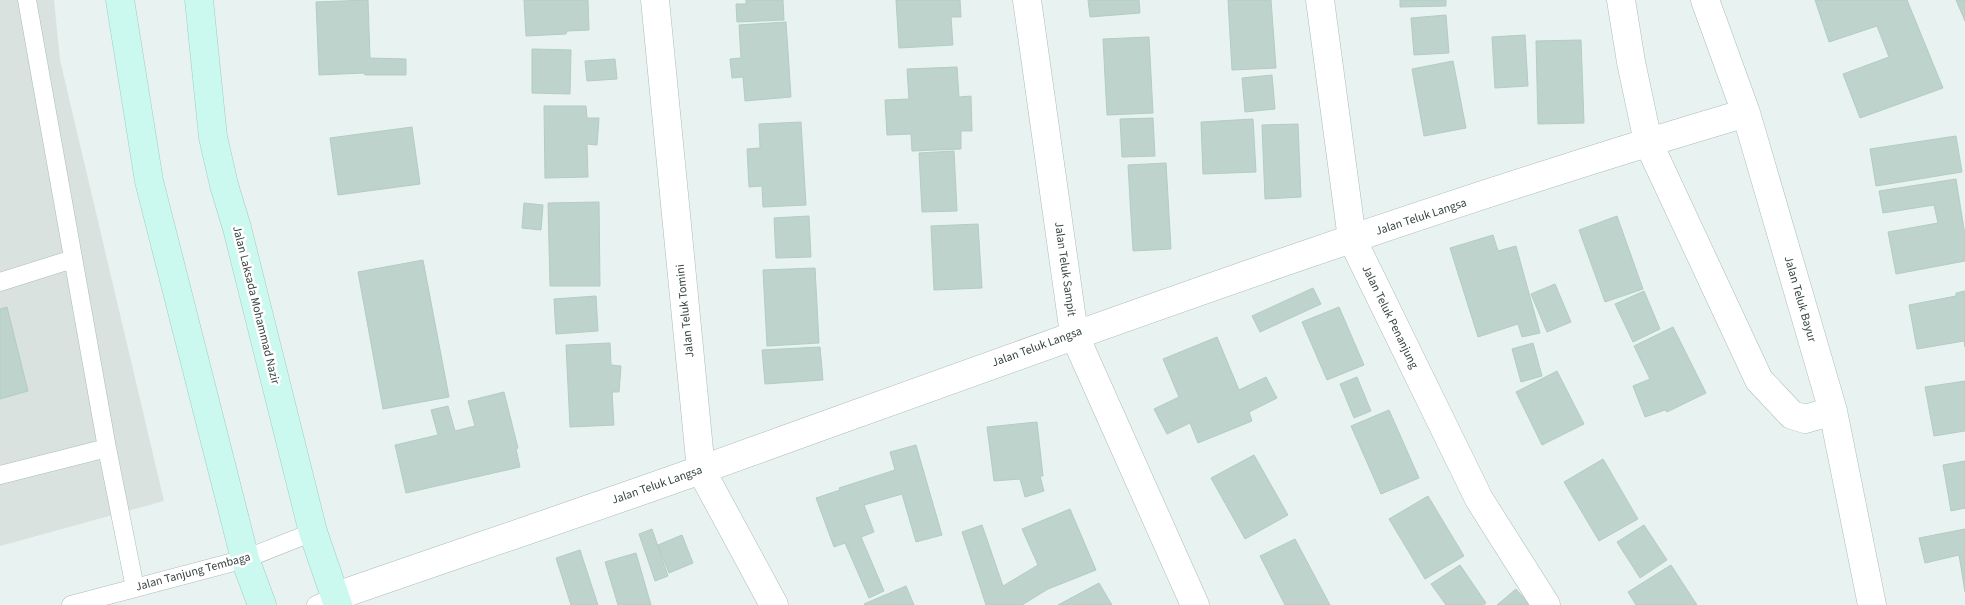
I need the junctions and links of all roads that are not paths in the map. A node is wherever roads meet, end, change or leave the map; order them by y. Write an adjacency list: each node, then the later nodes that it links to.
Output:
1 (27, 0): 12 (lane)
2 (120, 0): 20 (street)
3 (199, 0): 19 (street, Jalan Laksada Mohammad Nazir)
4 (655, 0): 17 (street, Jalan Teluk Tomini)
5 (1027, 0): 14 (street, Jalan Teluk Sampit)
6 (1320, 0): 11 (street, Jalan Teluk Penanjung)
7 (1621, 0): 10 (street)
8 (1705, 0): 9 (street, Jalan Teluk Bayur)
9 (1746, 113): 10 (street, Jalan Teluk Langsa); 15 (street, Jalan Teluk Bayur)
10 (1648, 142): 11 (street, Jalan Teluk Langsa); 15 (street)
11 (1352, 239): 14 (street, Jalan Teluk Langsa); 27 (street, Jalan Teluk Penanjung)
12 (73, 259): 13 (lane); 16 (lane)
13 (0, 282)
14 (1074, 334): 17 (street, Jalan Teluk Langsa); 26 (street, Jalan Teluk Sampit)
15 (1833, 411): 28 (street, Jalan Teluk Bayur)
16 (107, 448): 18 (lane); 21 (lane)
17 (701, 470): 22 (street, Jalan Teluk Langsa); 25 (street, Jalan Teluk Tomini)
18 (0, 474)
19 (313, 532): 20 (lane, Jalan Tanjung Tembaga); 22 (street, Jalan Laksada Mohammad Nazir)
20 (245, 560): 21 (lane, Jalan Tanjung Tembaga); 24 (street)
21 (135, 588): 23 (lane, Jalan Tanjung Tembaga)
22 (329, 602)
23 (71, 605)
24 (262, 605)
25 (774, 605)
26 (1195, 605)
27 (1546, 605)
28 (1872, 605)

